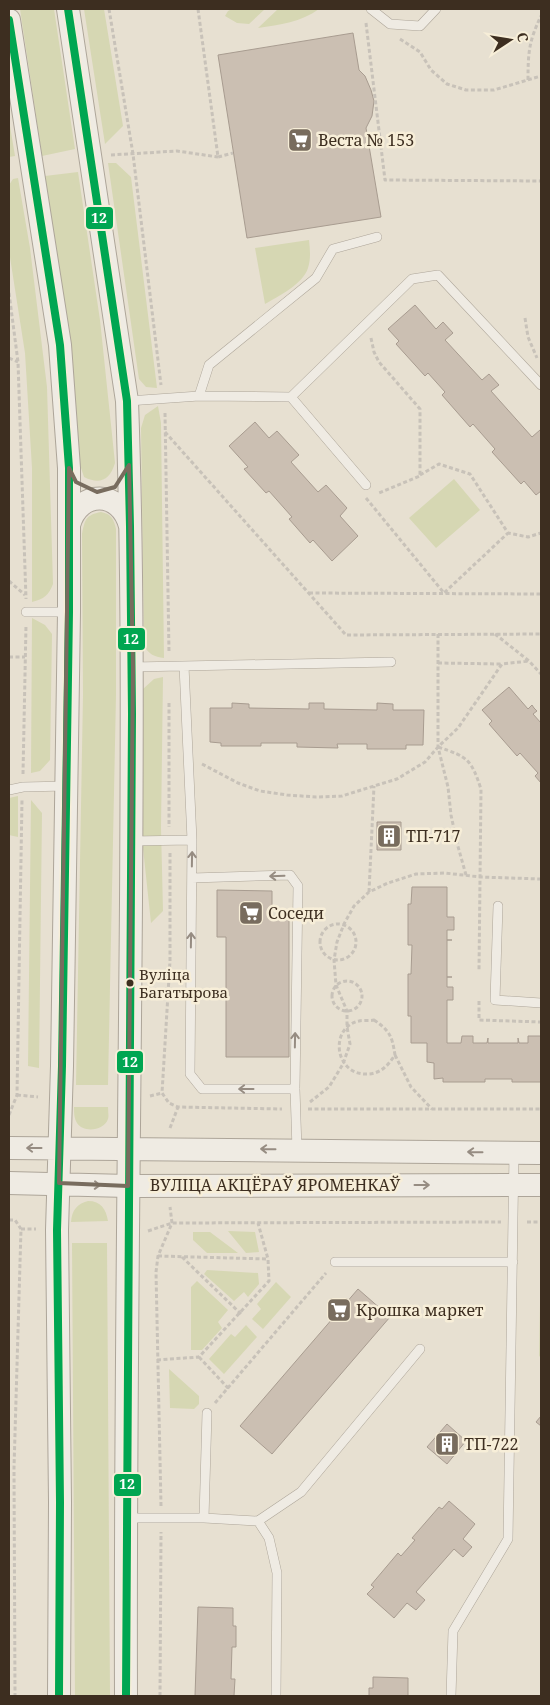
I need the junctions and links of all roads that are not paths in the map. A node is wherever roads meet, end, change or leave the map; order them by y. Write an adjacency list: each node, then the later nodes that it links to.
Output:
1 (68, 9): 9 (street)
2 (371, 9): 3 (lane)
3 (436, 9)
4 (9, 20): 11 (street)
5 (377, 237): 7 (lane)
6 (541, 385): 8 (lane)
7 (199, 396): 8 (lane); 9 (lane)
8 (291, 397): 12 (lane)
9 (127, 401): 10 (street)
10 (129, 464): 11 (street); 14 (street)
11 (69, 468): 13 (street)
12 (366, 485)
13 (69, 525): 14 (street); 16 (street)
14 (130, 526): 19 (street)
15 (26, 612): 16 (lane)
16 (69, 612): 20 (street)
17 (391, 662): 18 (lane)
18 (184, 666): 19 (lane); 22 (lane)
19 (132, 667): 23 (street)
20 (66, 786): 21 (lane); 29 (street)
21 (9, 790)
22 (192, 840): 23 (lane); 24 (lane, one-way to 22)
23 (131, 841): 30 (street)
24 (192, 878): 27 (lane, one-way to 24); 27 (lane, one-way to 24)
25 (498, 906): 26 (lane)
26 (541, 1002)
27 (295, 1089): 31 (lane)
28 (9, 1148): 29 (street, one-way to 28)
29 (60, 1148): 30 (street); 35 (street)
30 (128, 1148): 31 (street, one-way to 30); 38 (street)
31 (296, 1150): 32 (street, one-way to 31)
32 (514, 1152): 33 (street); 36 (lane)
33 (541, 1153)
34 (9, 1183): 35 (street, ВУЛІЦА АКЦЁРАЎ ЯРОМЕНКАЎ)
35 (59, 1183): 38 (street, ВУЛІЦА АКЦЁРАЎ ЯРОМЕНКАЎ, one-way to 38); 46 (street)
36 (513, 1185): 37 (street, ВУЛІЦА АКЦЁРАЎ ЯРОМЕНКАЎ); 38 (street, ВУЛІЦА АКЦЁРАЎ ЯРОМЕНКАЎ, one-way to 36); 40 (lane)
37 (541, 1185)
38 (128, 1186): 43 (street)
39 (335, 1262): 40 (lane)
40 (513, 1262): 49 (lane)
41 (420, 1349): 45 (lane)
42 (206, 1413): 44 (lane)
43 (125, 1518): 44 (lane); 47 (street)
44 (204, 1518): 45 (lane)
45 (258, 1521): 48 (lane)
46 (59, 1696)
47 (126, 1696)
48 (276, 1696)
49 (451, 1696)

